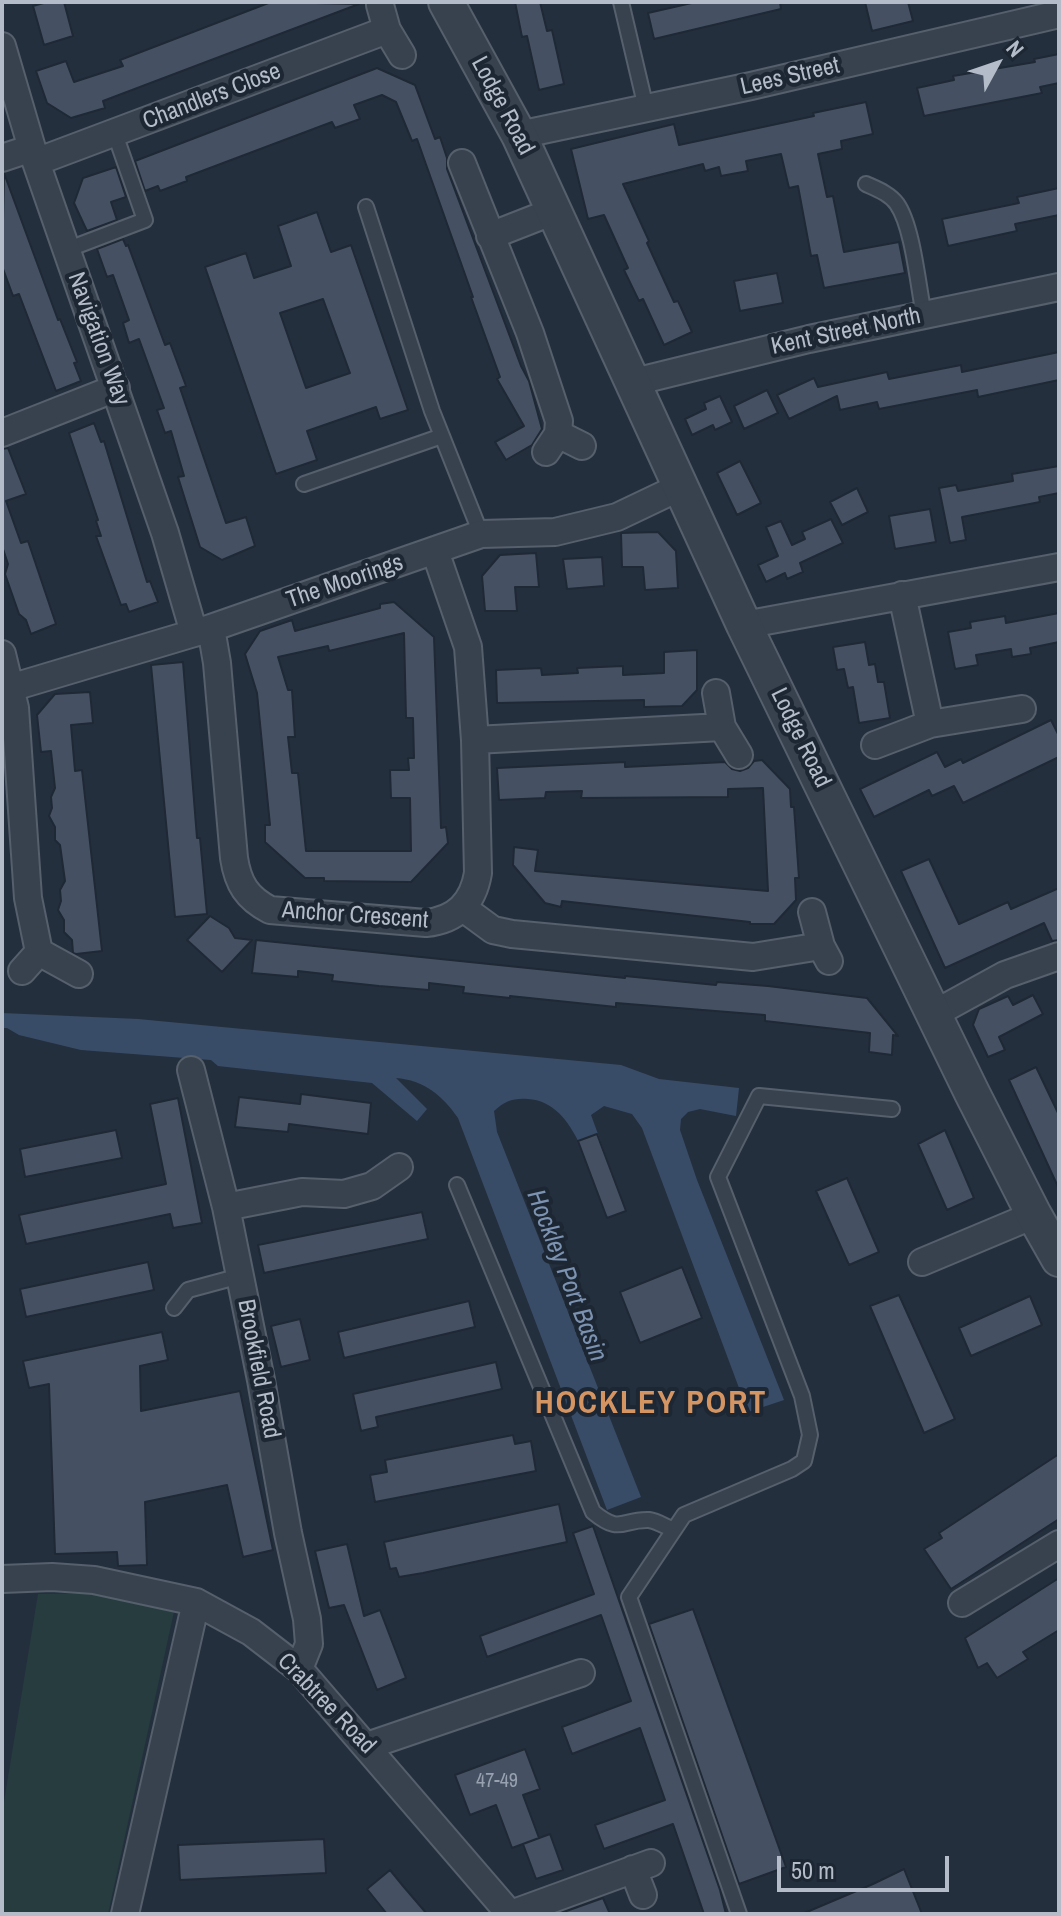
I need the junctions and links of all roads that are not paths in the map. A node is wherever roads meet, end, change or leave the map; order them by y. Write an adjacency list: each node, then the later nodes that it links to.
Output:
1 (446, 2): 8 (street, Lodge Road)
2 (621, 2): 6 (lane)
3 (1059, 15): 6 (street, Lees Street)
4 (2, 46): 9 (street, Navigation Way)
5 (402, 55): 7 (street, Chandlers Close)
6 (646, 108): 8 (street, Lees Street)
7 (115, 134): 9 (street, Chandlers Close); 16 (lane)
8 (519, 135): 14 (street, Lodge Road)
9 (34, 155): 10 (street, Chandlers Close); 16 (street, Navigation Way)
10 (2, 158)
11 (462, 163): 15 (street)
12 (866, 184): 18 (lane)
13 (366, 207): 22 (lane)
14 (554, 211): 15 (street); 19 (street, Lodge Road)
15 (490, 236): 23 (street)
16 (66, 250): 20 (street, Navigation Way)
17 (1059, 287): 18 (street, Kent Street North)
18 (924, 315): 19 (street, Kent Street North)
19 (634, 382): 25 (street, Lodge Road)
20 (116, 388): 21 (street); 31 (street, Navigation Way)
21 (2, 433)
22 (442, 436): 24 (lane); 26 (lane)
23 (582, 446)
24 (304, 484)
25 (680, 487): 26 (street, The Moorings); 30 (street, Lodge Road)
26 (481, 534): 27 (street, The Moorings)
27 (435, 551): 31 (street, The Moorings); 38 (street, Anchor Crescent)
28 (1059, 567): 29 (street)
29 (902, 595): 30 (street); 36 (street)
30 (744, 625): 45 (street, Lodge Road)
31 (202, 630): 33 (street, The Moorings); 41 (street, Anchor Crescent)
32 (2, 654): 33 (street)
33 (10, 688): 44 (street)
34 (716, 693): 37 (street)
35 (1022, 709): 36 (street)
36 (930, 724): 39 (street)
37 (722, 727): 38 (street); 40 (street)
38 (475, 740): 41 (street, Anchor Crescent)
39 (875, 745)
40 (739, 755)
41 (463, 908): 42 (street)
42 (812, 912)
43 (1059, 956): 45 (street)
44 (79, 974)
45 (934, 1014): 51 (street, Lodge Road)
46 (191, 1070): 50 (street, Brookfield Road)
47 (892, 1109): 56 (lane)
48 (399, 1167): 50 (street)
49 (457, 1185): 56 (lane)
50 (226, 1207): 54 (street, Brookfield Road)
51 (1034, 1215): 52 (street, Lodge Road); 53 (street)
52 (1059, 1259)
53 (922, 1262)
54 (240, 1276): 55 (lane); 61 (street, Brookfield Road)
55 (174, 1308)
56 (674, 1530): 67 (lane)
57 (1059, 1544): 60 (street)
58 (2, 1579): 59 (street, Crabtree Road)
59 (196, 1602): 61 (street, Crabtree Road); 65 (street)
60 (962, 1603)
61 (299, 1669): 63 (street, Crabtree Road)
62 (581, 1673): 63 (street)
63 (367, 1746): 66 (street, Crabtree Road)
64 (643, 1895): 66 (street)
65 (125, 1914)
66 (511, 1914)
67 (739, 1914)

